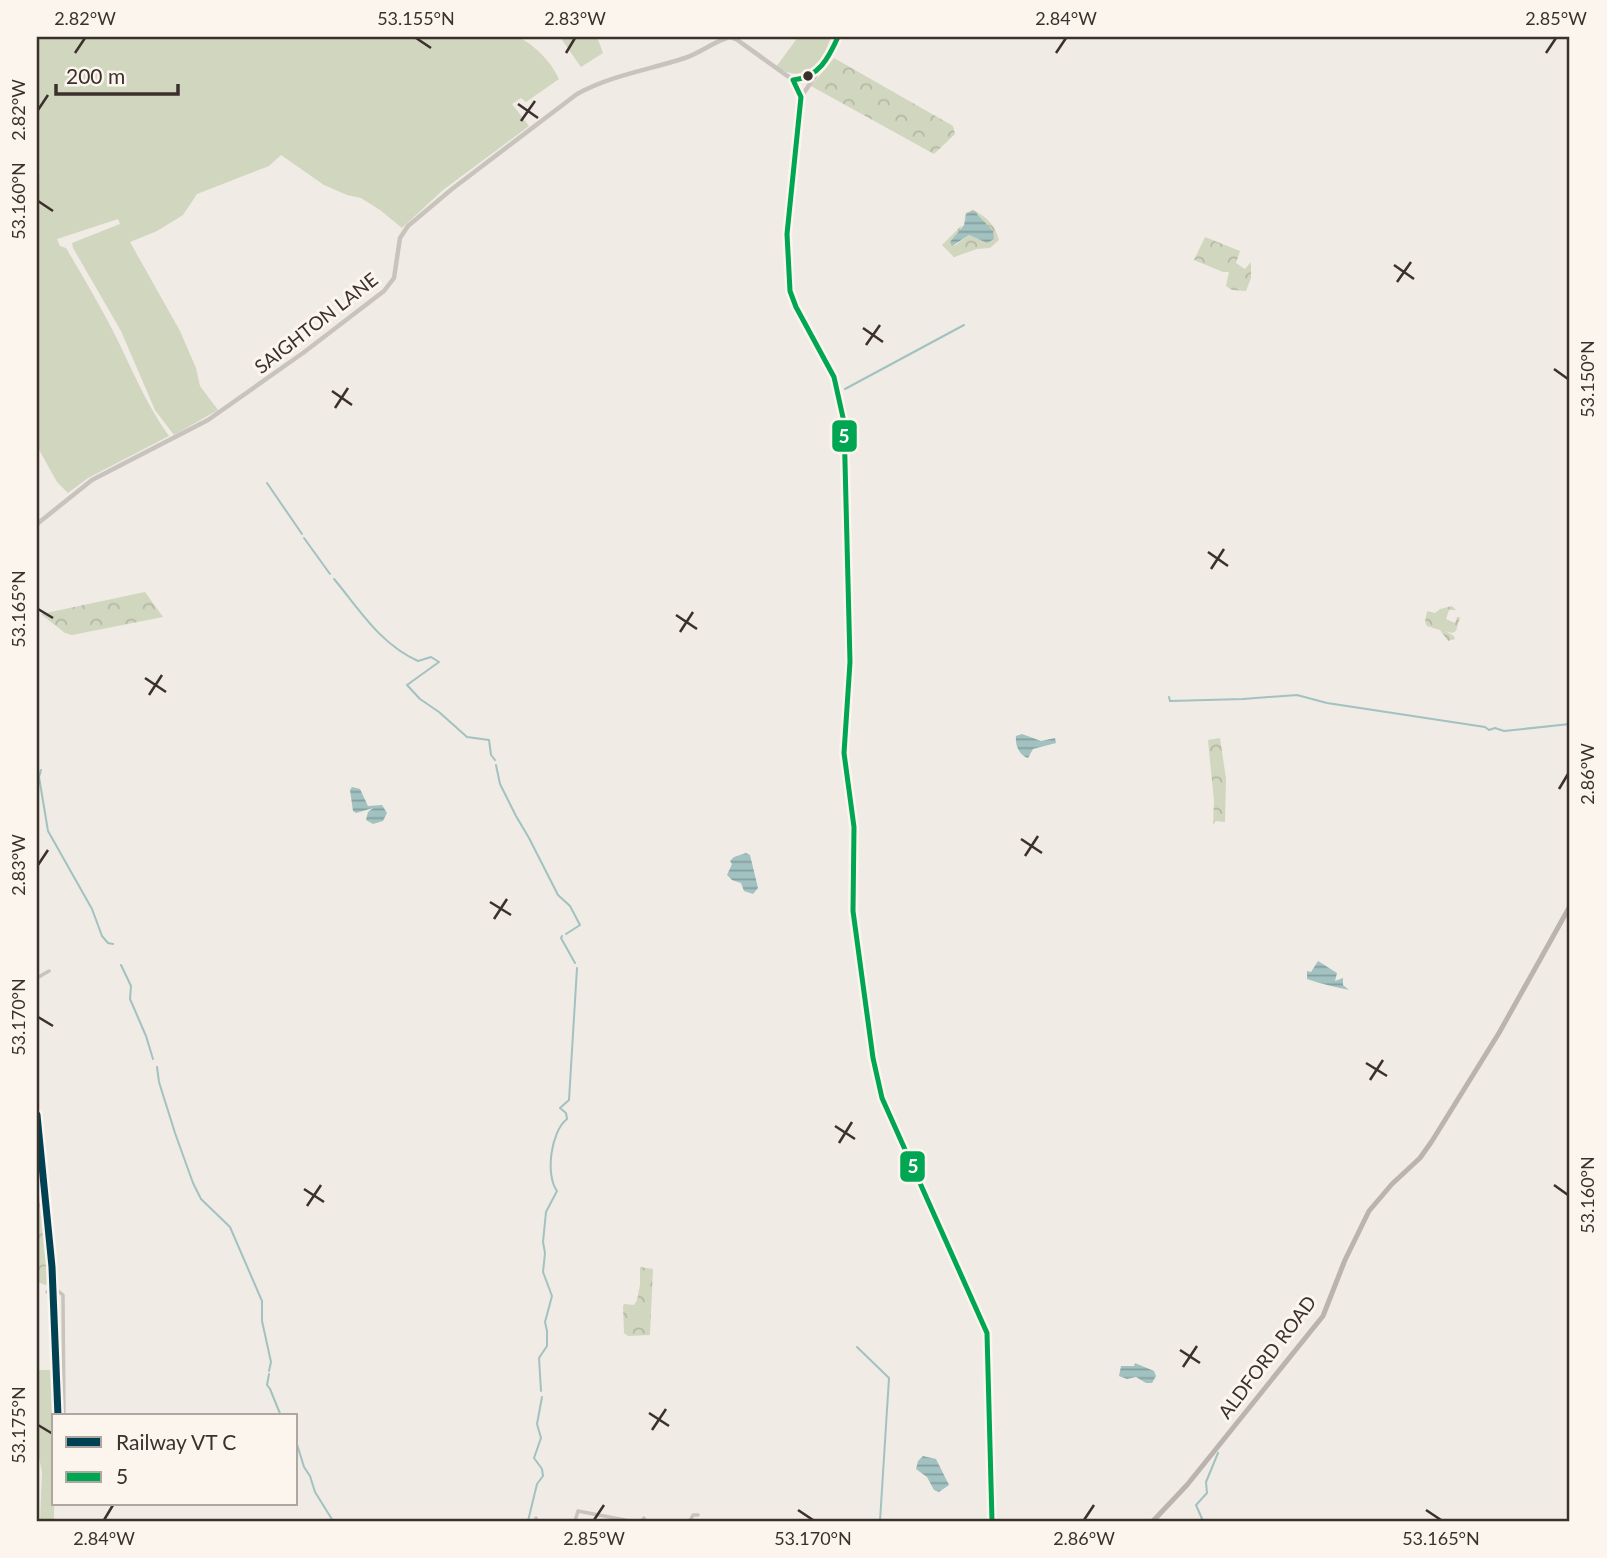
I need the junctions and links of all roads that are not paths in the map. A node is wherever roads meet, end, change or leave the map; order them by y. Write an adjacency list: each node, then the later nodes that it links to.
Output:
1 (838, 37): 3 (street)
2 (724, 38): 4 (street, SAIGHTON LANE); 6 (street, SAIGHTON LANE)
3 (818, 72): 4 (street); 5 (street)
4 (793, 80): 5 (street)
5 (801, 97): 16 (street)
6 (37, 524)
7 (1570, 906): 17 (main road, ALDFORD ROAD)
8 (49, 971): 9 (street)
9 (37, 978)
10 (47, 1292): 11 (street)
11 (64, 1414)
12 (693, 1514): 15 (street)
13 (575, 1521): 14 (street)
14 (630, 1521)
15 (690, 1521)
16 (992, 1521)
17 (1153, 1521)

